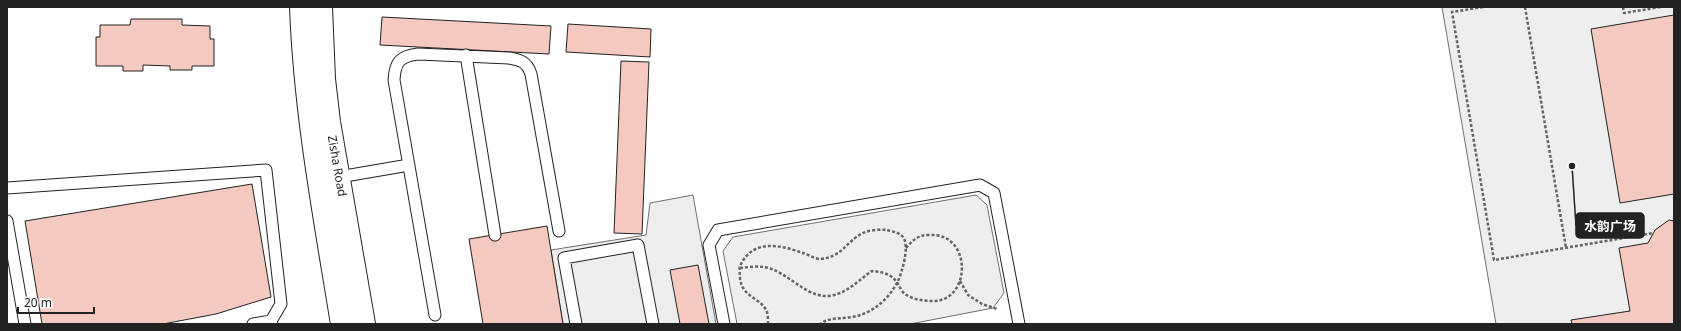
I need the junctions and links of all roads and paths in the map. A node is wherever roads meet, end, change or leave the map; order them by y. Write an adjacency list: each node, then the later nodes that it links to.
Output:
1 (301, 7): 25 (street, Zisha Road)
2 (321, 7): 9 (street, Zisha Road)
3 (1483, 7): 16 (path)
4 (1525, 7): 16 (path)
5 (1623, 7): 6 (path)
6 (1661, 7)
7 (466, 56): 8 (lane); 12 (lane); 14 (lane)
8 (409, 165): 9 (lane); 20 (lane)
9 (339, 178): 26 (street, Zisha Road)
10 (7, 188): 22 (lane)
11 (7, 221): 23 (lane)
12 (559, 231)
13 (1653, 233): 16 (path)
14 (495, 235)
15 (906, 248): 17 (path); 18 (path); 19 (path)
16 (1566, 248)
17 (739, 268): 19 (path); 30 (path)
18 (960, 280): 19 (path); 21 (path)
19 (897, 282): 31 (path)
20 (435, 314)
21 (1018, 319): 29 (lane)
22 (272, 322): 24 (lane)
23 (25, 324)
24 (253, 324)
25 (342, 324)
26 (364, 324)
27 (576, 324): 28 (lane)
28 (653, 324)
29 (724, 324)
30 (768, 324)
31 (820, 324)

